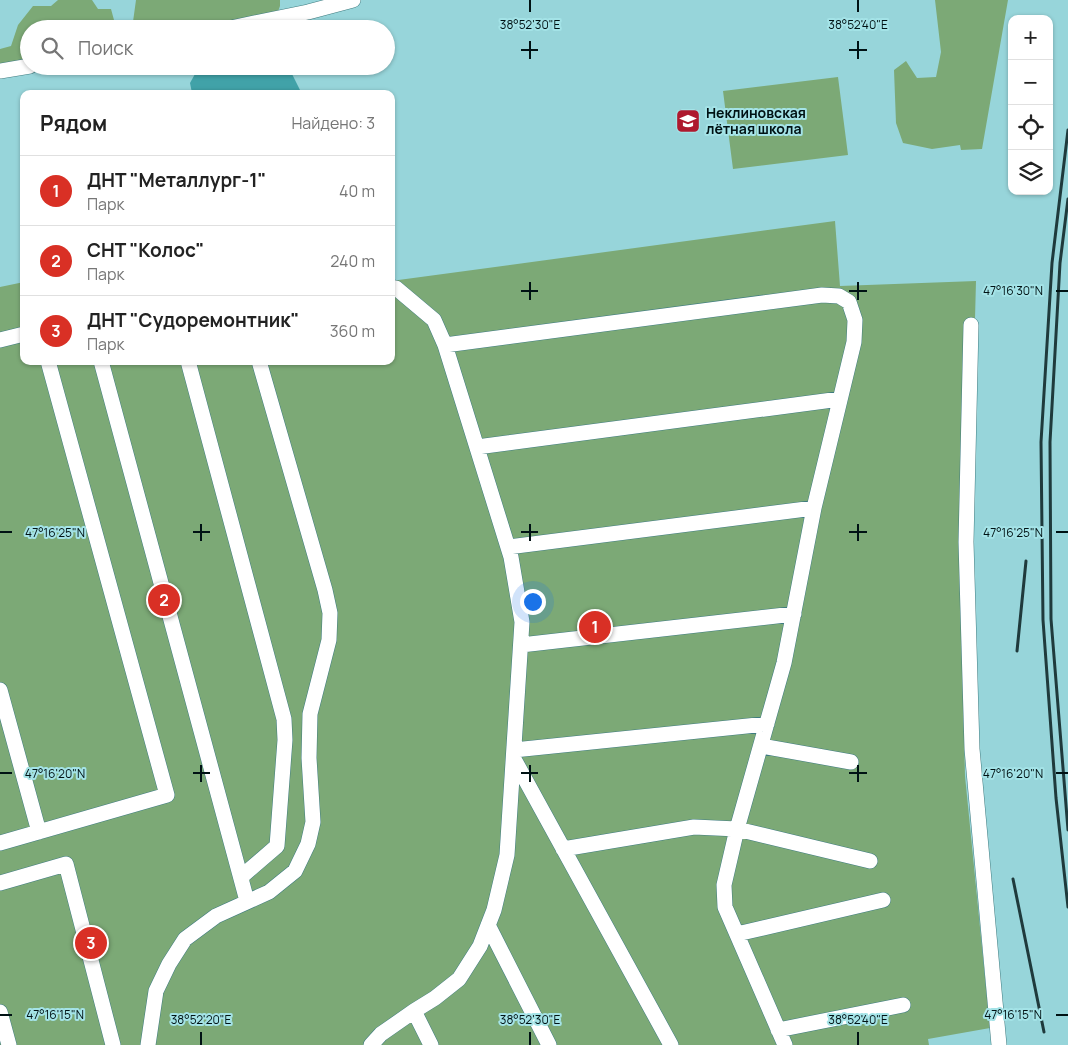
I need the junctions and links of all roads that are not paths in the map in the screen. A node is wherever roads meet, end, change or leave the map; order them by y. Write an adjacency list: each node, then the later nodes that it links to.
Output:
1 (353, 0): 2 (street)
2 (269, 20)
3 (20, 67): 4 (street)
4 (0, 70)
5 (395, 288): 9 (street)
6 (971, 325): 48 (street)
7 (20, 335): 8 (street)
8 (0, 340)
9 (445, 345): 14 (street); 15 (street)
10 (49, 365): 26 (street)
11 (102, 365): 30 (street)
12 (189, 365): 30 (street)
13 (260, 365): 33 (street)
14 (840, 399): 15 (street); 16 (street)
15 (477, 447): 17 (street)
16 (814, 508): 17 (street); 18 (street)
17 (508, 547): 19 (street)
18 (794, 614): 19 (street); 21 (street)
19 (521, 645): 23 (street)
20 (0, 690): 26 (street)
21 (767, 724): 22 (street); 23 (street)
22 (761, 746): 24 (street); 25 (street)
23 (514, 755): 28 (street); 34 (street)
24 (851, 762)
25 (737, 828): 28 (street); 29 (street); 35 (street)
26 (39, 832): 27 (street)
27 (0, 843)
28 (563, 848): 46 (street)
29 (870, 861)
30 (241, 877): 33 (street)
31 (0, 883): 41 (street)
32 (883, 900): 35 (street)
33 (248, 901): 42 (street)
34 (488, 925): 37 (street); 45 (street)
35 (737, 934): 39 (street)
36 (903, 1005): 39 (street)
37 (414, 1011): 43 (street); 44 (street)
38 (0, 1012): 40 (street)
39 (778, 1030): 47 (street)
40 (9, 1045)
41 (113, 1045)
42 (148, 1045)
43 (371, 1045)
44 (431, 1045)
45 (548, 1045)
46 (671, 1045)
47 (785, 1045)
48 (999, 1045)

